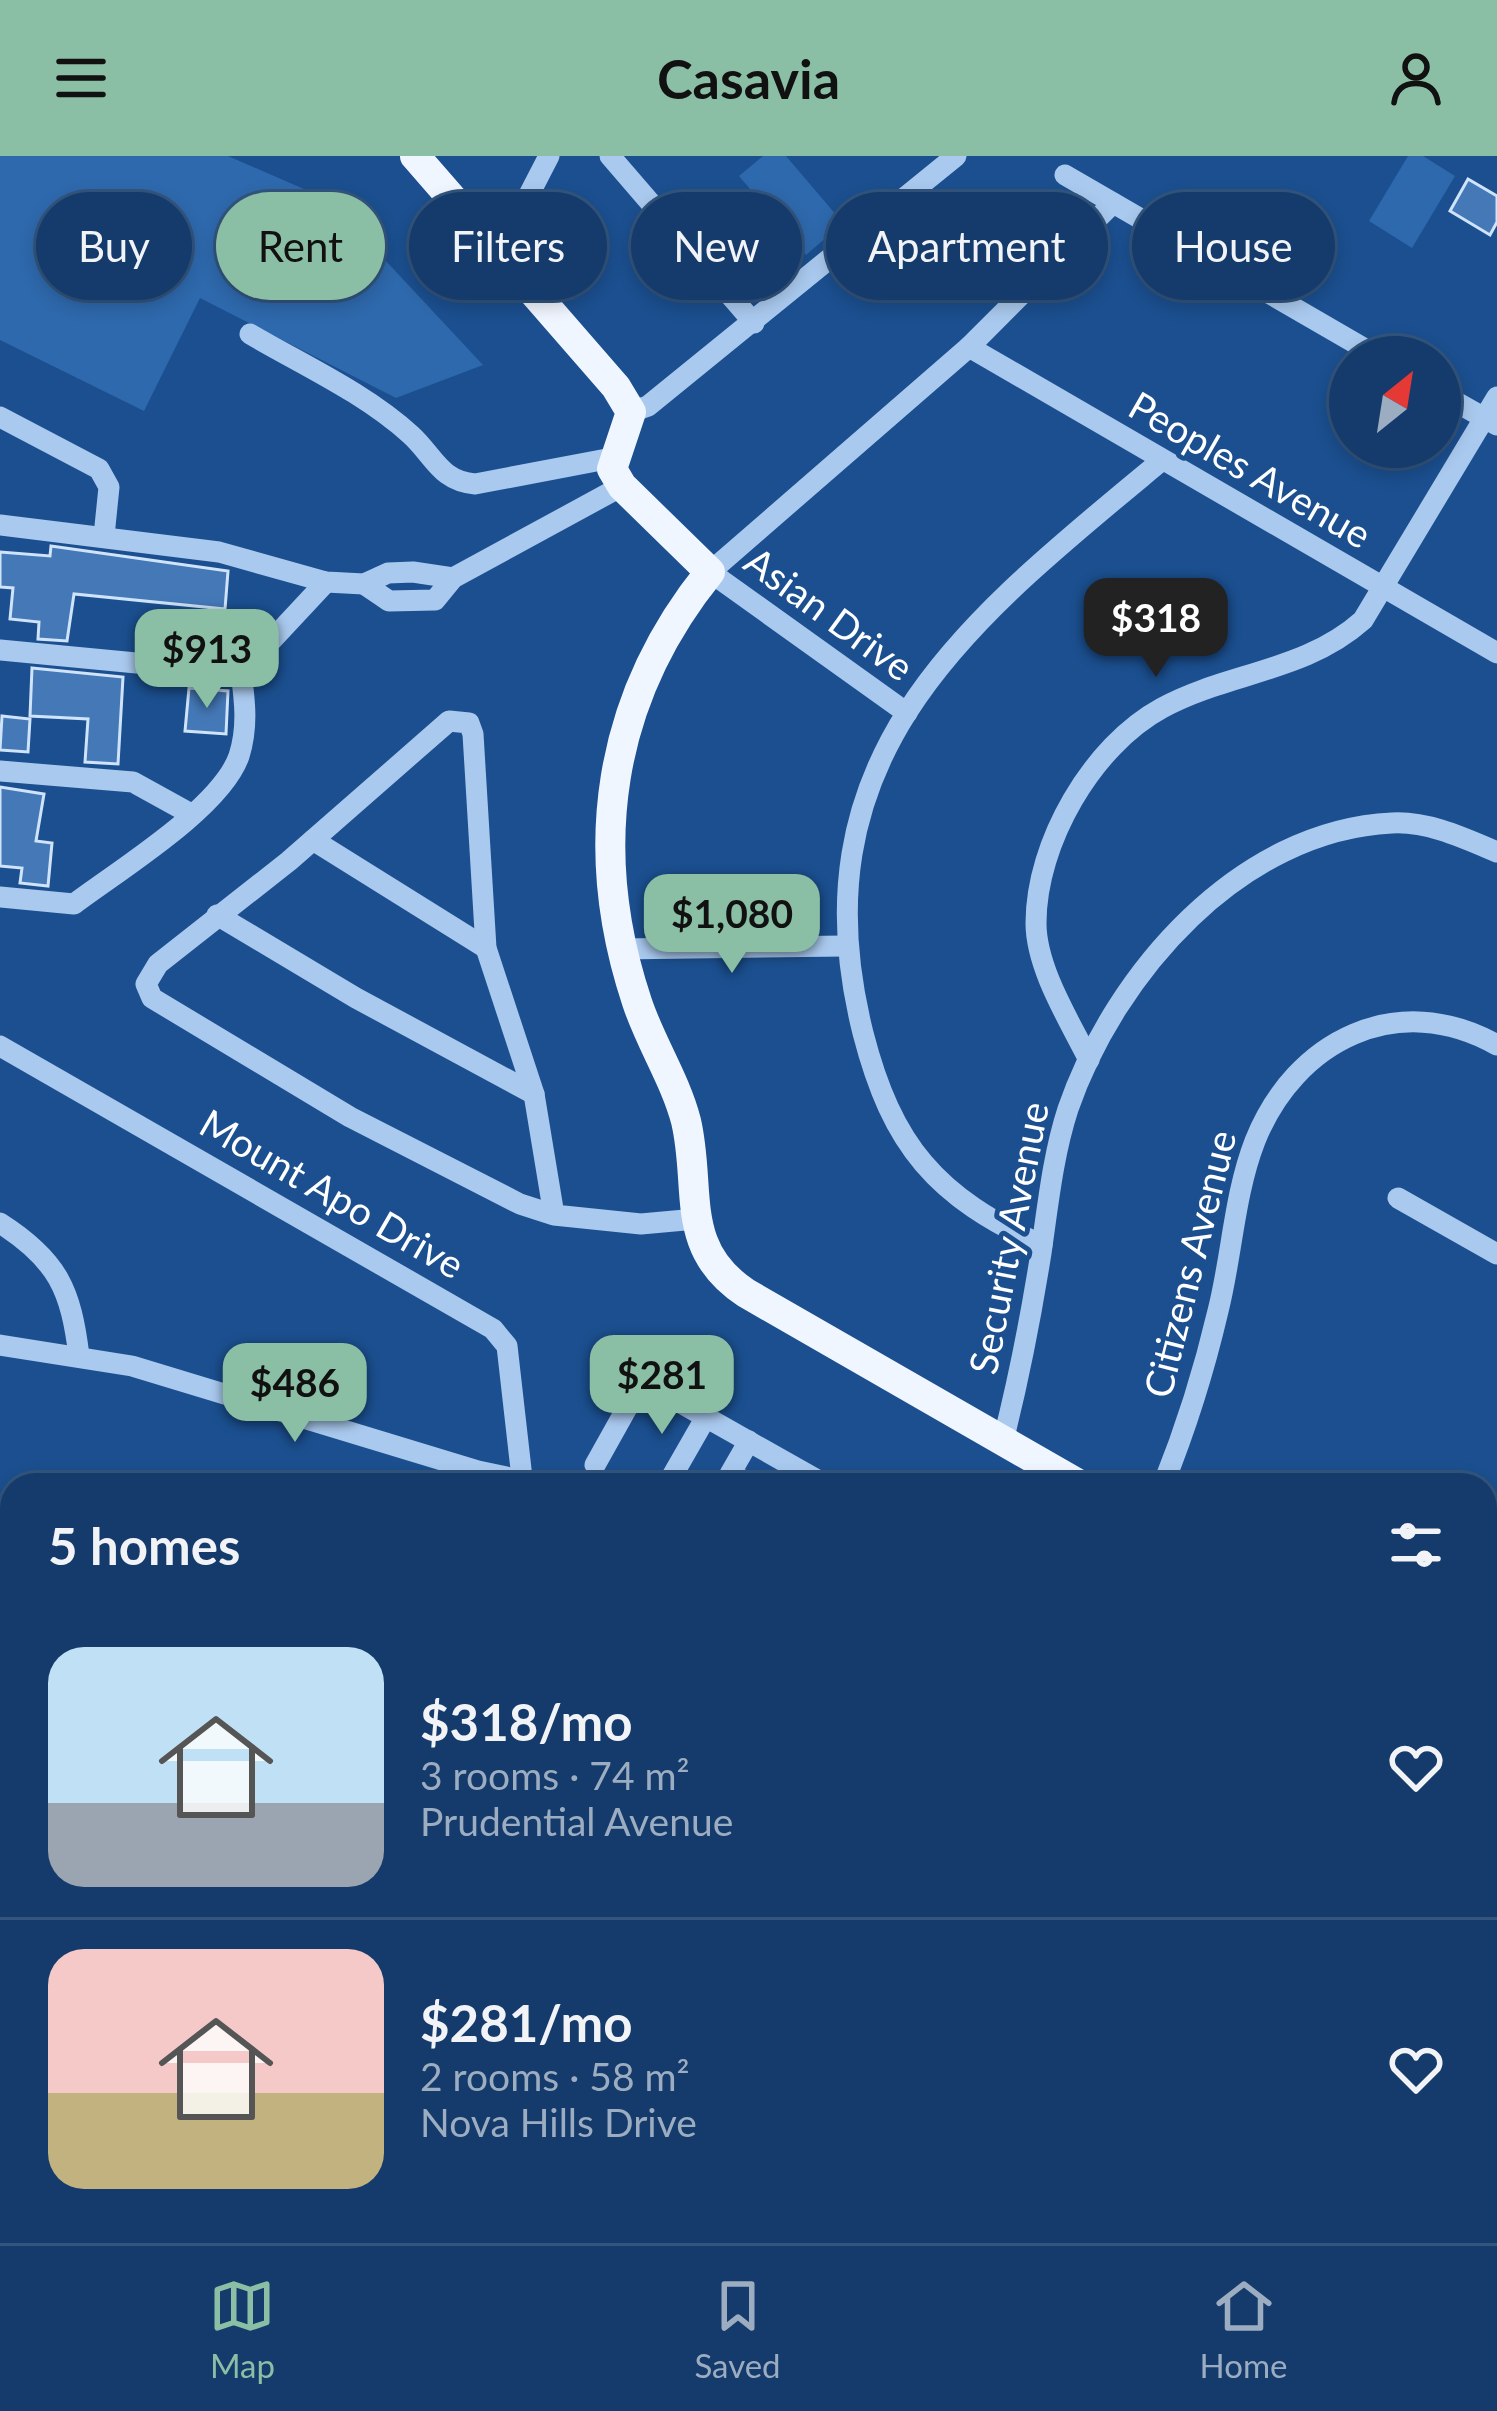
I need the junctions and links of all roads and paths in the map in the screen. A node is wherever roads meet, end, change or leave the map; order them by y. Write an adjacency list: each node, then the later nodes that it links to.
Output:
1 (415, 156): 6 (main road)
2 (549, 156): 7 (street)
3 (610, 156): 10 (street)
4 (956, 156): 10 (street)
5 (1065, 175): 8 (street)
6 (447, 192)
7 (530, 192)
8 (1113, 203): 12 (street); 13 (street)
9 (542, 300): 16 (main road)
10 (754, 323): 16 (street)
11 (250, 334): 20 (street)
12 (1343, 336)
13 (969, 347): 19 (street, Peoples Avenue); 23 (street)
14 (1497, 397): 18 (street)
15 (1461, 404): 18 (street)
16 (631, 412): 20 (main road)
17 (0, 417): 22 (street)
18 (1491, 422): 27 (street)
19 (1161, 461): 27 (street, Peoples Avenue); 31 (street)
20 (617, 472): 23 (main road); 24 (street)
21 (0, 525): 22 (street)
22 (104, 536): 25 (street)
23 (710, 572): 31 (street, Asian Drive); 40 (main road)
24 (453, 578): 26 (street); 26 (street)
25 (326, 582): 26 (street); 30 (street)
26 (364, 584)
27 (1384, 589): 29 (street, Peoples Avenue); 43 (street)
28 (0, 650): 30 (street)
29 (1497, 653)
30 (241, 673): 33 (street)
31 (907, 713): 38 (street)
32 (0, 771): 33 (street)
33 (190, 814): 36 (street)
34 (313, 840): 37 (street); 39 (street); 39 (street)
35 (1497, 851): 43 (street, Security Avenue)
36 (0, 897)
37 (217, 915): 44 (street); 46 (street)
38 (845, 946): 40 (street); 49 (street)
39 (486, 948): 44 (street)
40 (620, 949): 47 (main road)
41 (0, 1046): 58 (street, Mount Apo Drive)
42 (1497, 1046): 63 (street, Citizens Avenue)
43 (1089, 1060): 49 (street, Security Avenue)
44 (534, 1094): 46 (street)
45 (1399, 1198): 50 (street)
46 (554, 1214): 47 (street)
47 (696, 1219): 55 (main road)
48 (0, 1223): 52 (street)
49 (1042, 1245): 55 (street, Security Avenue)
50 (1497, 1254)
51 (0, 1345): 52 (street)
52 (79, 1356): 57 (street)
53 (706, 1417): 54 (street); 56 (street); 59 (street)
54 (749, 1441): 60 (street); 61 (street)
55 (1003, 1441): 62 (main road)
56 (595, 1465)
57 (459, 1473)
58 (531, 1473)
59 (675, 1473)
60 (731, 1473)
61 (805, 1473)
62 (1058, 1473)
63 (1166, 1473)

